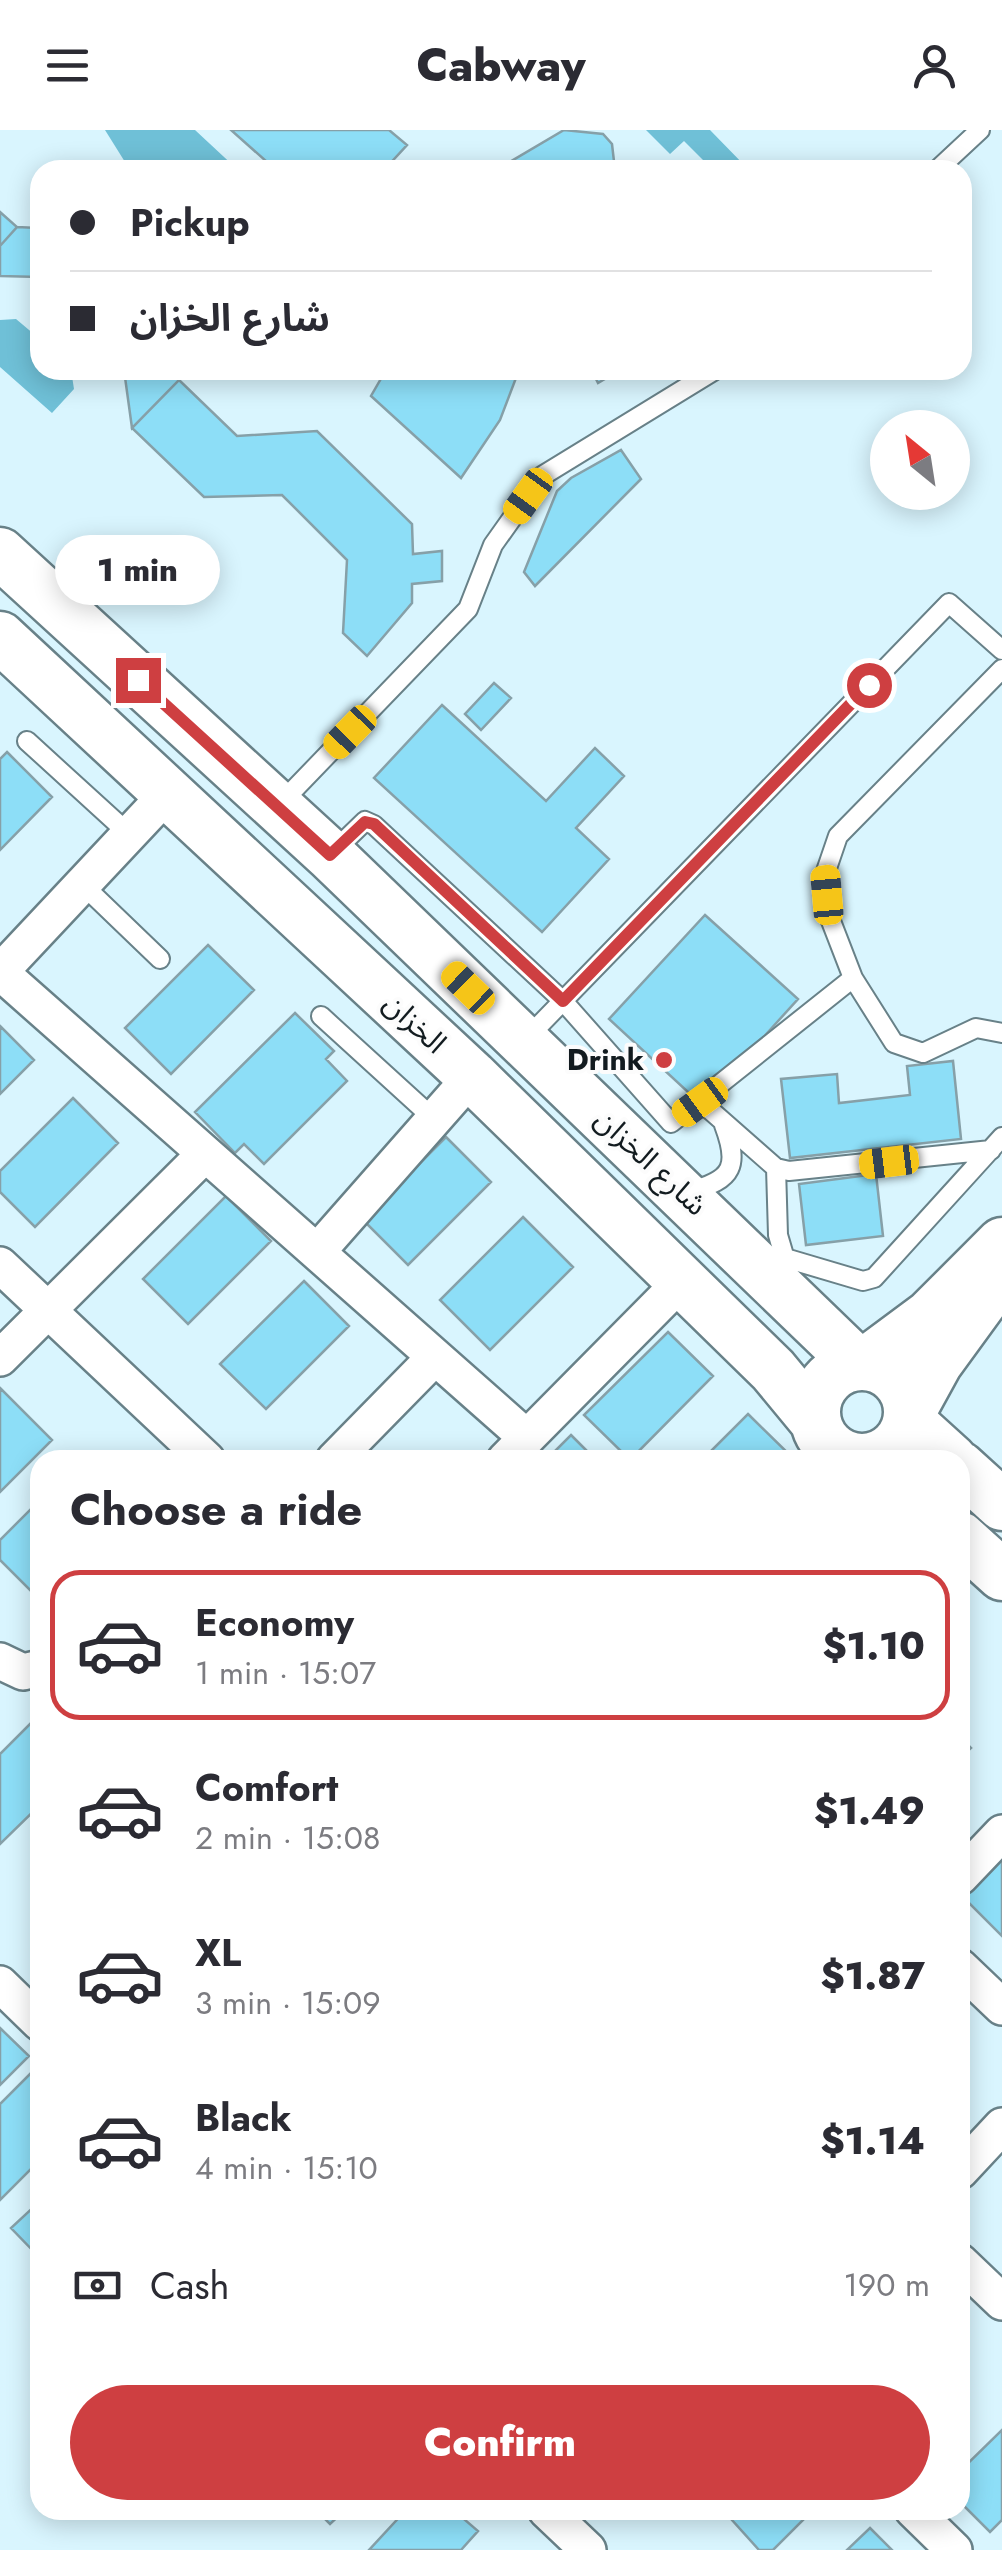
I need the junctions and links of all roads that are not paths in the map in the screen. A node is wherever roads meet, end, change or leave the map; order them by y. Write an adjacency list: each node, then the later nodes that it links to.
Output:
1 (980, 130): 2 (lane)
2 (948, 160)
3 (699, 380): 10 (lane)
4 (0, 553): 10 (main road, شارع الخزان)
5 (0, 637): 9 (main road, الخزان)
6 (1002, 650): 17 (lane)
7 (1002, 669): 16 (lane)
8 (27, 741): 11 (lane)
9 (168, 793): 11 (street); 21 (main road, الخزان)
10 (277, 807): 12 (main road, شارع الخزان)
11 (130, 834): 13 (street)
12 (330, 855): 17 (lane); 20 (main road, شارع الخزان)
13 (82, 884): 14 (lane); 15 (street)
14 (160, 959)
15 (0, 972): 26 (street)
16 (853, 978): 19 (lane); 22 (lane)
17 (563, 1001): 20 (lane); 22 (lane)
18 (322, 1016): 23 (lane)
19 (1002, 1033)
20 (524, 1042): 28 (main road, شارع الخزان)
21 (472, 1076): 23 (street); 34 (main road, الخزان)
22 (700, 1102): 24 (lane)
23 (434, 1119): 30 (street)
24 (722, 1120): 27 (lane); 28 (lane)
25 (996, 1144): 27 (lane); 33 (lane)
26 (206, 1154): 30 (street); 35 (street)
27 (776, 1168): 33 (lane)
28 (682, 1191): 33 (main road, شارع الخزان)
29 (1002, 1244): 38 (main road)
30 (317, 1252): 36 (street)
31 (0, 1264): 35 (street)
32 (1002, 1274): 39 (main road)
33 (792, 1281): 38 (main road, شارع الخزان)
34 (682, 1282): 40 (main road, الخزان); 41 (street)
35 (48, 1310): 37 (street); 42 (street)
36 (435, 1357): 41 (street); 43 (street)
37 (0, 1358)
38 (861, 1364): 39 (main road); 40 (main road)
39 (909, 1418): 45 (main road); 46 (main road)
40 (816, 1422): 44 (main road)
41 (516, 1449)
42 (196, 1450)
43 (360, 1450)
44 (836, 1450)
45 (887, 1450)
46 (942, 1450)
47 (970, 1476): 48 (main road)
48 (1002, 1504)
49 (970, 1545): 50 (main road)
50 (1002, 1575)
51 (0, 1661): 52 (street)
52 (30, 1670)
53 (1002, 1832): 54 (street)
54 (970, 1866)
55 (970, 1977): 57 (street)
56 (0, 1984): 58 (street)
57 (1002, 2007)
58 (30, 2014)
59 (1002, 2126): 60 (street)
60 (970, 2160)
61 (970, 2272): 62 (street)
62 (1002, 2302)
63 (556, 2520): 65 (street)
64 (923, 2520): 66 (street)
65 (588, 2550)
66 (954, 2550)

